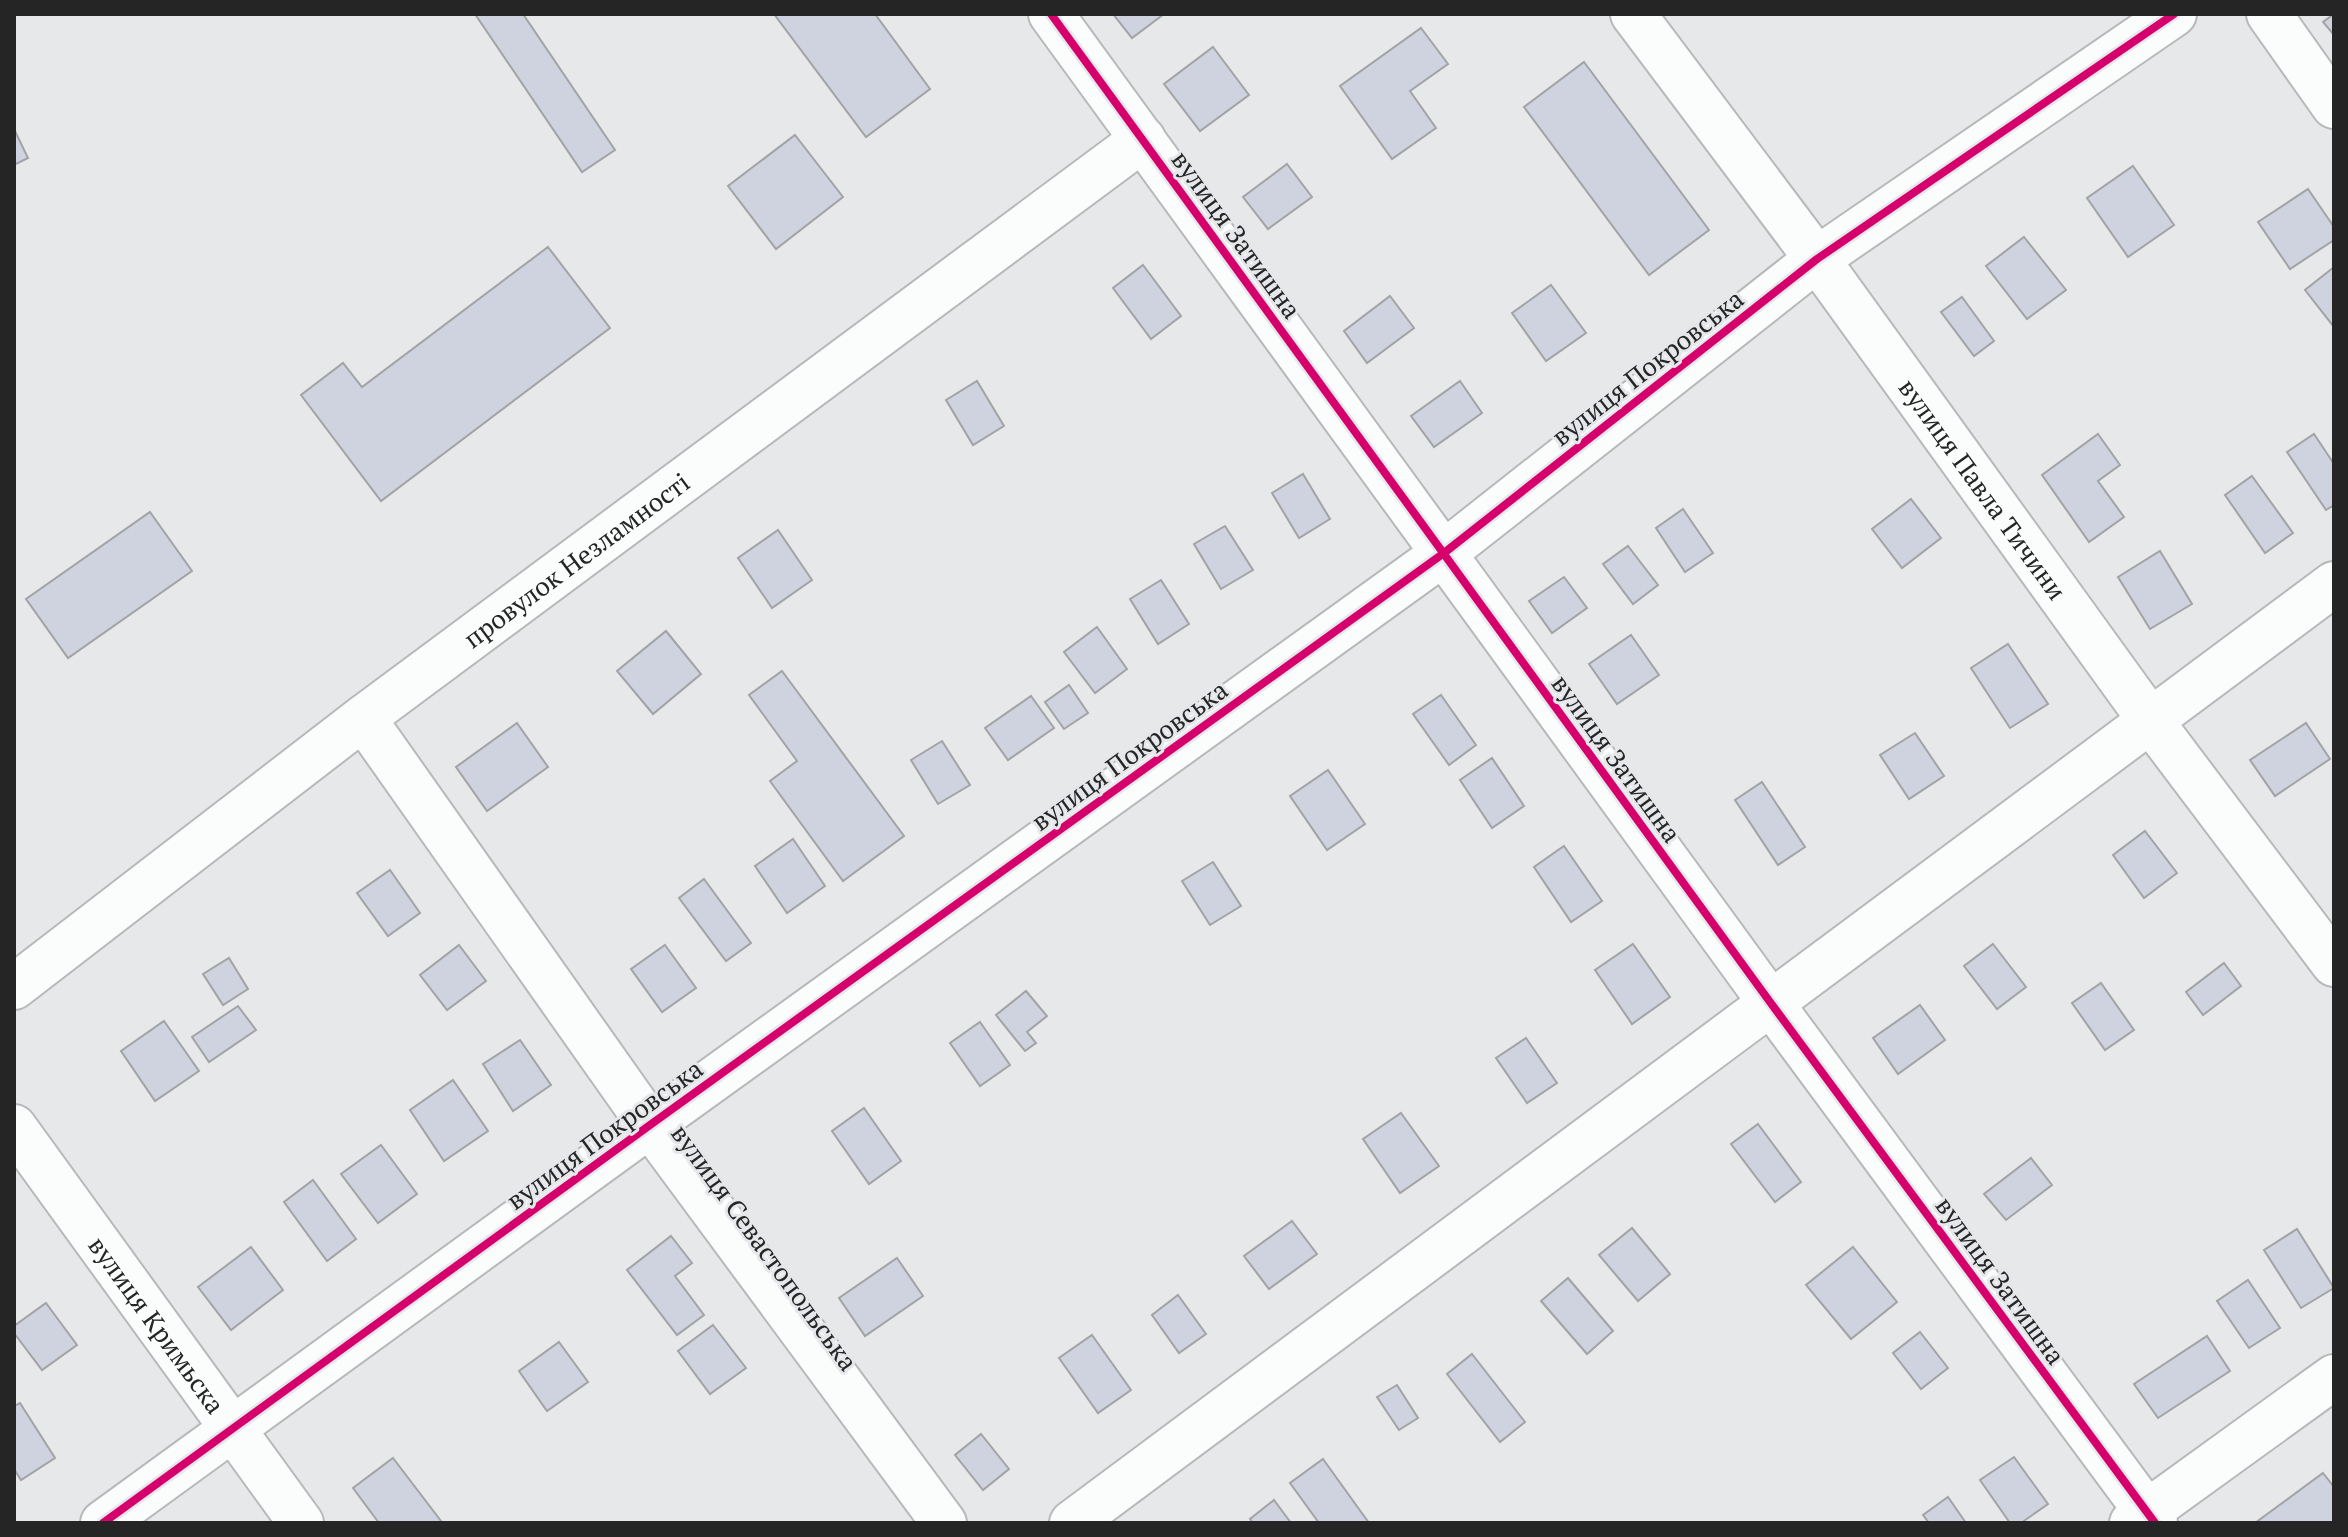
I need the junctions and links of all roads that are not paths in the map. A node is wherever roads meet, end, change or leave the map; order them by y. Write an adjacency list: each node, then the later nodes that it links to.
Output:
1 (1051, 14): 6 (street, вулиця Затишна)
2 (1633, 14): 7 (street, вулиця Павла Тичини)
3 (2174, 14): 7 (street, вулиця Покровська)
4 (2269, 14): 5 (street)
5 (2334, 106)
6 (1143, 139): 8 (street, вулиця Затишна); 10 (street, провулок Незламності)
7 (1817, 259): 8 (street, вулиця Покровська); 11 (street, вулиця Павла Тичини)
8 (1444, 553): 14 (street, вулиця Затишна); 15 (street, вулиця Покровська)
9 (2334, 584): 11 (street)
10 (363, 718): 13 (street, провулок Незламності); 15 (street, вулиця Севастопольська)
11 (2150, 720): 12 (street, вулиця Павла Тичини); 14 (street)
12 (2334, 964)
13 (14, 987)
14 (1770, 1002): 19 (street, вулиця Затишна); 23 (street)
15 (650, 1125): 18 (street, вулиця Покровська); 22 (street, вулиця Севастопольська)
16 (14, 1127): 18 (street, вулиця Кримьска)
17 (2334, 1377): 19 (street)
18 (232, 1429): 20 (street, вулиця Покровська); 21 (street, вулиця Кримьска)
19 (2144, 1519)
20 (103, 1523)
21 (301, 1523)
22 (944, 1523)
23 (1072, 1523)

